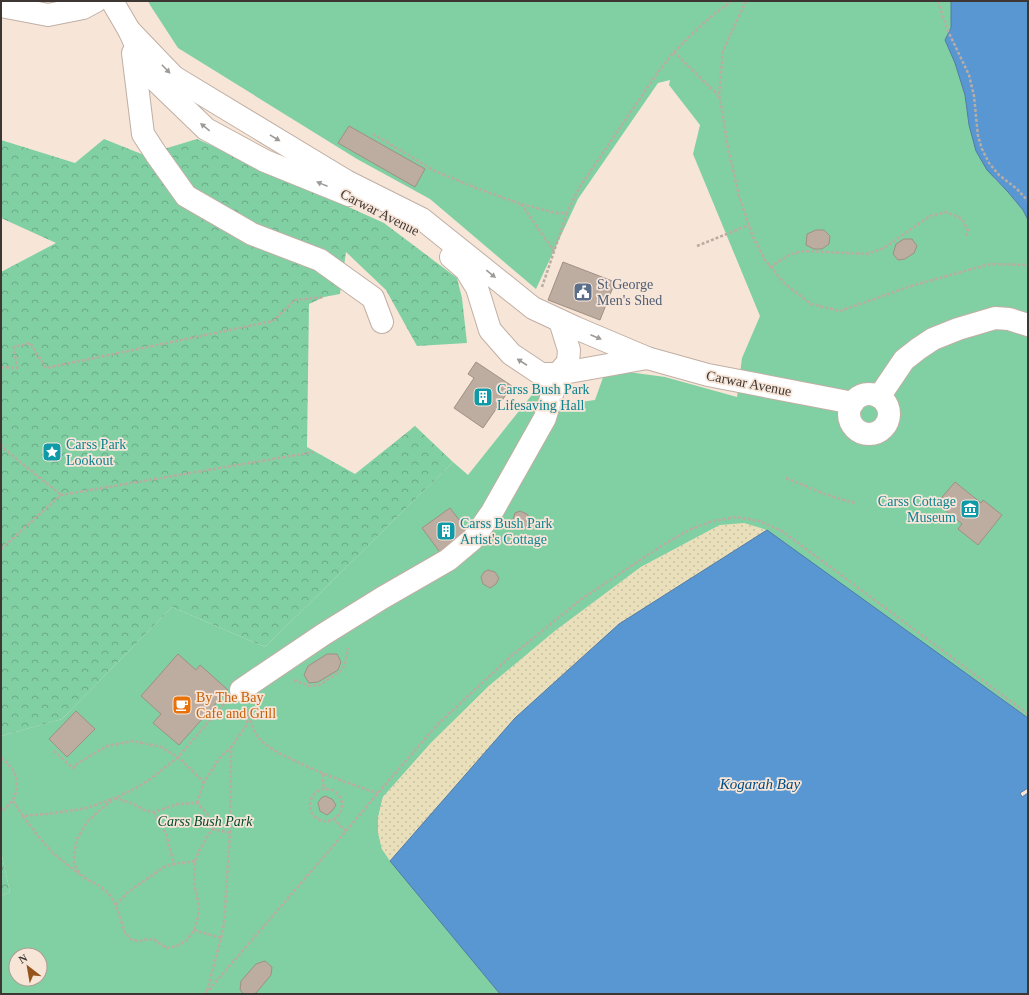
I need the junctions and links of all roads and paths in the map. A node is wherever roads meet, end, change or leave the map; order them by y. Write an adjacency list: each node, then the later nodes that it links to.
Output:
1 (96, 1): 6 (street)
2 (112, 1): 7 (street, Carwar Avenue)
3 (732, 1): 8 (path)
4 (746, 1): 9 (path)
5 (938, 1): 11 (path)
6 (1, 6)
7 (129, 30): 21 (street, Carwar Avenue, one-way to 21); 24 (street); 26 (street, Carwar Avenue, one-way to 7)
8 (674, 52): 9 (path); 13 (path)
9 (719, 96): 14 (path)
10 (373, 134): 12 (path)
11 (1028, 201)
12 (521, 204): 13 (path); 17 (path)
13 (567, 213): 17 (path)
14 (748, 225): 16 (path); 19 (path)
15 (966, 237): 19 (path)
16 (697, 246)
17 (554, 251): 20 (path)
18 (1028, 265): 19 (path)
19 (770, 267)
20 (541, 289)
21 (512, 292): 23 (street, Carwar Avenue); 26 (street)
22 (324, 297): 28 (path)
23 (560, 321): 27 (street, Carwar Avenue, one-way to 27); 29 (street)
24 (382, 322)
25 (1028, 325): 30 (street)
26 (490, 330): 29 (street, Carwar Avenue, one-way to 26)
27 (647, 358): 29 (street, Carwar Avenue); 31 (street, Carwar Avenue)
28 (1, 367)
29 (558, 374): 40 (street)
30 (879, 397): 31 (street); 31 (street)
31 (853, 403)
32 (1, 444): 35 (path)
33 (314, 452): 35 (path)
34 (786, 478): 36 (path)
35 (61, 495): 37 (path)
36 (856, 503)
37 (1, 549)
38 (341, 649): 39 (path)
39 (290, 679)
40 (247, 697): 41 (path); 41 (path); 45 (path)
41 (249, 711): 43 (path); 47 (path)
42 (1028, 714): 50 (path)
43 (231, 748): 48 (path); 60 (path)
44 (54, 751): 45 (path)
45 (178, 757): 48 (path); 51 (path)
46 (1, 758): 52 (path)
47 (323, 774): 49 (path); 50 (path)
48 (204, 782): 53 (path)
49 (324, 789): 57 (path); 57 (path)
50 (378, 793): 59 (path)
51 (115, 798): 55 (path); 56 (path); 63 (path)
52 (13, 801): 54 (path); 56 (path)
53 (197, 803): 55 (path); 58 (path)
54 (1, 811)
55 (154, 812): 62 (path)
56 (23, 816): 63 (path)
57 (334, 818): 59 (path)
58 (212, 829): 60 (path); 61 (path)
59 (346, 831): 67 (path)
60 (230, 833): 66 (path)
61 (195, 861): 62 (path); 65 (path)
62 (174, 864): 64 (path)
63 (83, 877): 64 (path)
64 (116, 905): 65 (path)
65 (194, 930): 66 (path)
66 (221, 938): 67 (path)
67 (207, 993)

